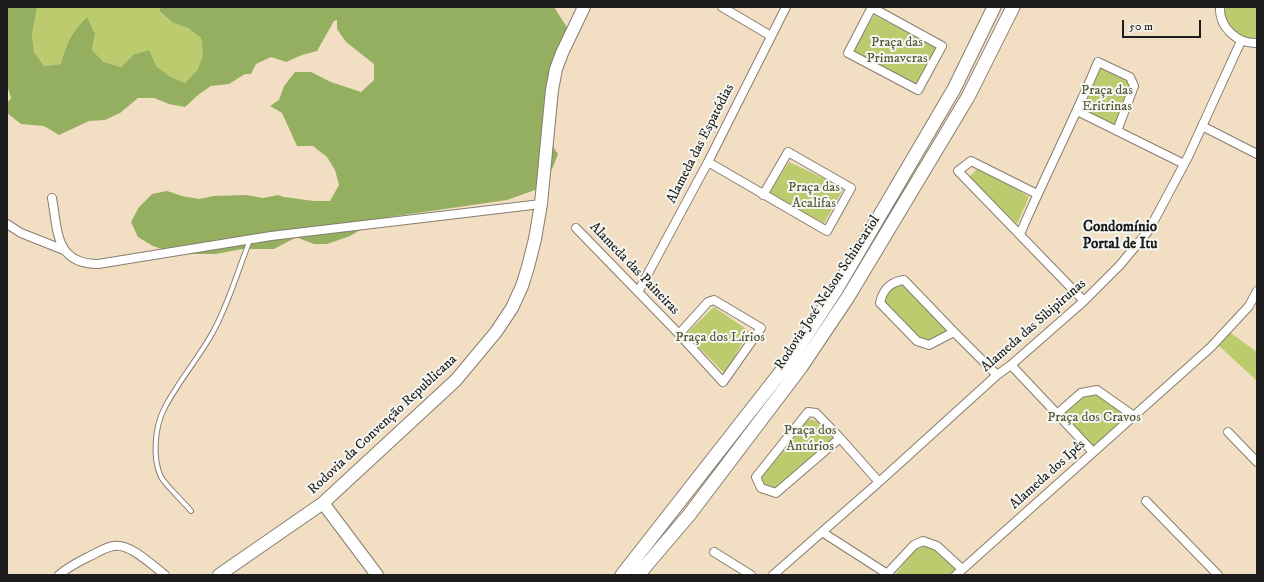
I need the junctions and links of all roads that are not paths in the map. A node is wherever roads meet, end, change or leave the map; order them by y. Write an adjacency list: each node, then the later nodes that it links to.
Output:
1 (584, 7): 20 (main road, Rodovia da Convenção Republicana)
2 (722, 7): 8 (street)
3 (786, 7): 8 (street, Alameda das Espatódias)
4 (872, 7): 4 (street)
5 (994, 7): 51 (main road, Rodovia José Nelson Schincariol)
6 (1013, 7): 52 (main road, Rodovia José Nelson Schincariol)
7 (1220, 7): 9 (street)
8 (771, 36): 15 (street, Alameda das Espatódias)
9 (1241, 41): 10 (street); 12 (street, Alameda das Sibipirunas)
10 (1257, 44)
11 (1077, 111): 13 (street); 13 (street); 17 (street)
12 (1202, 126): 14 (street); 16 (street, Alameda das Sibipirunas)
13 (1117, 131): 16 (street)
14 (1257, 154)
15 (708, 162): 18 (street); 27 (street, Alameda das Espatódias)
16 (1184, 164): 28 (street, Alameda das Sibipirunas)
17 (1037, 194): 23 (street); 23 (street)
18 (763, 195): 18 (street)
19 (52, 198): 25 (street)
20 (541, 204): 24 (street); 41 (main road, Rodovia da Convenção Republicana)
21 (7, 224): 25 (street)
22 (576, 228): 27 (street, Alameda das Paineiras)
23 (1020, 234): 28 (street)
24 (250, 239): 25 (street); 42 (lane)
25 (64, 250)
26 (1257, 291): 34 (street, Alameda dos Ipês)
27 (638, 292): 30 (street, Alameda das Paineiras)
28 (1084, 301): 31 (street, Alameda das Sibipirunas)
29 (954, 332): 29 (street); 32 (street)
30 (679, 334): 30 (street, Alameda das Paineiras)
31 (1011, 365): 32 (street, Alameda das Sibipirunas); 33 (street)
32 (998, 375): 39 (street, Alameda das Sibipirunas)
33 (1057, 414): 34 (street); 37 (street)
34 (1134, 416): 37 (street, Alameda dos Ipês)
35 (1228, 432): 38 (street)
36 (840, 438): 36 (street); 39 (street)
37 (1093, 452): 45 (street, Alameda dos Ipês)
38 (1257, 462)
39 (878, 482): 43 (street, Alameda das Sibipirunas)
40 (1146, 501): 56 (street)
41 (323, 504): 49 (main road, Rodovia da Convenção Republicana); 50 (main road)
42 (191, 511)
43 (822, 532): 46 (street); 54 (street, Alameda das Sibipirunas)
44 (714, 552): 53 (street)
45 (962, 569): 46 (street); 55 (street, Alameda dos Ipês)
46 (888, 574)
47 (59, 575): 48 (street)
48 (165, 575)
49 (219, 575)
50 (377, 575)
51 (622, 575)
52 (638, 575)
53 (751, 575)
54 (772, 575)
55 (956, 575)
56 (1218, 575)

